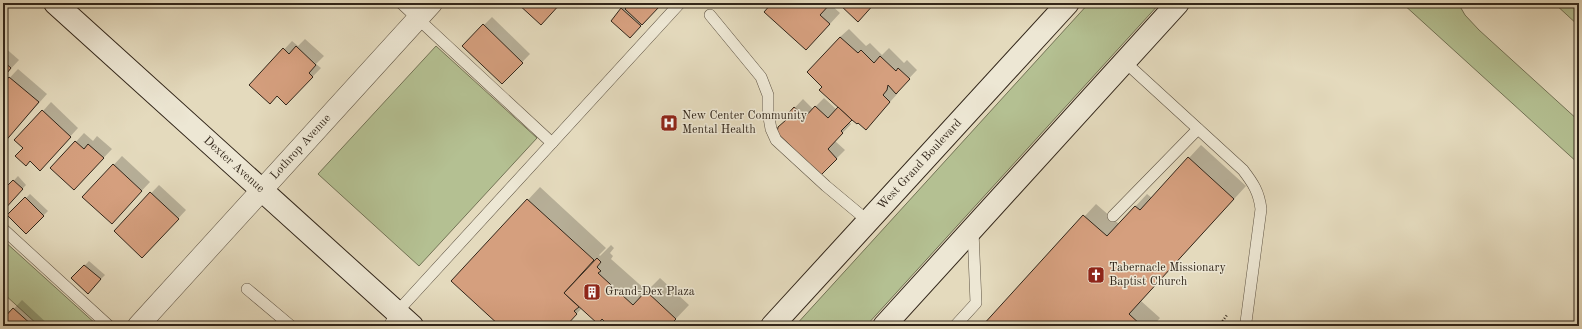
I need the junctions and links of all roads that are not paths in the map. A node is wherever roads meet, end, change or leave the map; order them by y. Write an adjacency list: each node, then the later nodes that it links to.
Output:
1 (56, 3): 12 (main road, Dexter Avenue)
2 (401, 3): 8 (lane)
3 (432, 3): 8 (street, Lothrop Avenue)
4 (680, 3): 11 (lane)
5 (1068, 3): 14 (main road, West Grand Boulevard)
6 (1178, 3): 9 (main road)
7 (710, 15): 14 (lane)
8 (418, 18): 11 (lane); 12 (street, Lothrop Avenue)
9 (1125, 62): 10 (lane); 16 (main road)
10 (1198, 129): 13 (lane); 25 (lane)
11 (552, 143): 18 (lane)
12 (261, 190): 18 (main road, Dexter Avenue); 19 (street, Lothrop Avenue)
13 (1113, 216)
14 (868, 221): 22 (main road, West Grand Boulevard)
15 (3, 229): 20 (lane)
16 (973, 229): 23 (main road); 24 (lane)
17 (247, 289): 21 (lane)
18 (399, 321)
19 (145, 324)
20 (109, 326)
21 (291, 326)
22 (772, 326)
23 (884, 326)
24 (955, 326)
25 (1245, 326)

